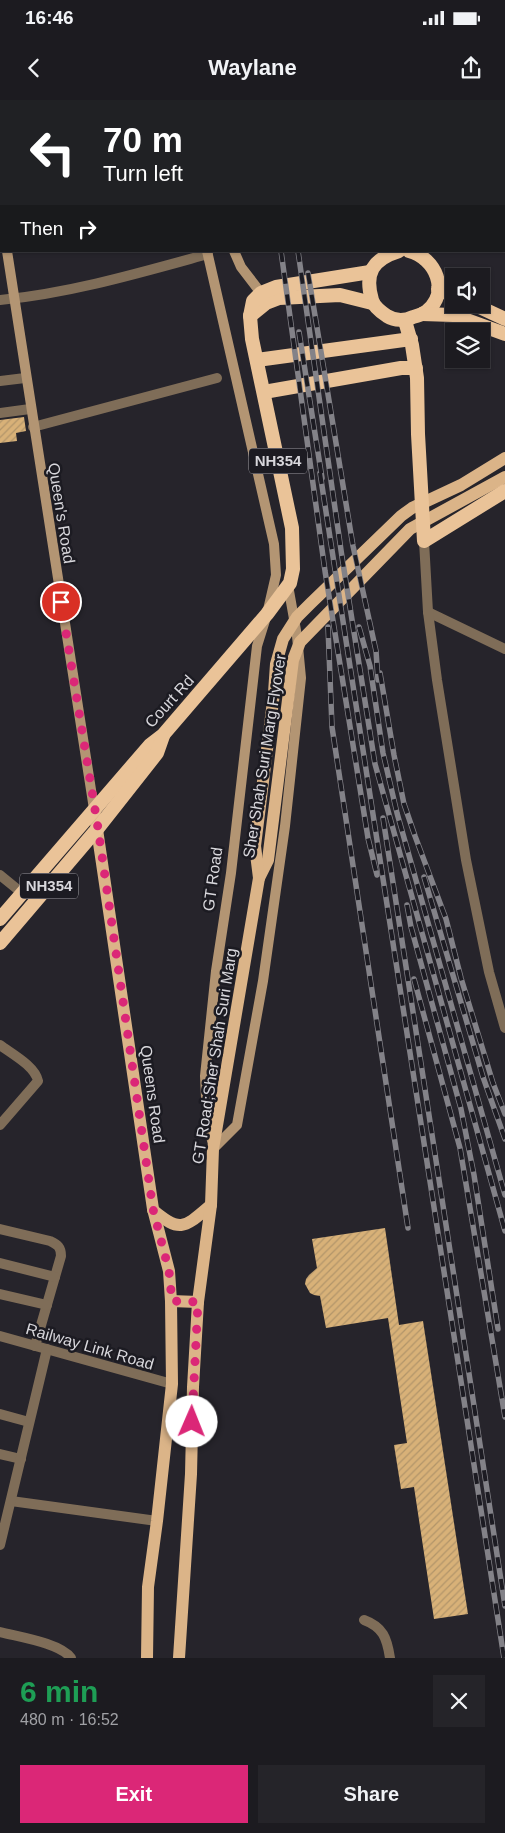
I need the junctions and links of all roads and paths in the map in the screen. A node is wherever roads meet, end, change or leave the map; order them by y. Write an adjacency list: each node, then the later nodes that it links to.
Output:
1 (7, 252): 11 (main road, Queen's Road)
2 (208, 252): 11 (street); 36 (main road, GT Road)
3 (234, 252): 10 (main road)
4 (390, 252): 6 (highway)
5 (412, 252): 7 (highway)
6 (370, 272): 8 (highway); 13 (highway)
7 (438, 289): 9 (highway); 15 (highway)
8 (278, 292): 10 (highway); 13 (highway); 16 (highway)
9 (445, 292)
10 (261, 294): 16 (highway)
11 (14, 298): 12 (street); 23 (main road, Queen's Road)
12 (0, 300)
13 (372, 303): 18 (highway)
14 (490, 311): 17 (highway)
15 (422, 314): 18 (highway); 19 (highway)
16 (250, 316): 21 (highway, NH354)
17 (505, 318)
18 (405, 320): 20 (highway)
19 (505, 334)
20 (410, 339): 21 (highway); 22 (highway)
21 (257, 360): 26 (highway, NH354)
22 (416, 368): 26 (highway); 33 (highway)
23 (25, 378): 25 (street); 27 (main road, Queen's Road)
24 (217, 378): 29 (street)
25 (0, 381)
26 (264, 392): 34 (highway, NH354)
27 (30, 409): 28 (street); 29 (main road, Queen's Road)
28 (0, 413)
29 (33, 427): 39 (main road, Queen's Road)
30 (505, 458): 42 (main road, Sher Shah Suri Marg Flyover)
31 (505, 477): 42 (main road, Sher Shah Suri Marg Flyover)
32 (505, 491): 33 (highway)
33 (424, 541): 35 (street)
34 (289, 584): 36 (highway, NH354); 49 (main road)
35 (428, 612): 37 (street); 46 (street)
36 (267, 614): 38 (highway, Court Rd / NH354); 49 (main road, GT Road)
37 (505, 649)
38 (163, 735): 39 (highway, Court Rd / NH354); 40 (highway, NH354)
39 (94, 809): 40 (main road, Queens Road); 43 (highway, NH354)
40 (98, 828): 45 (highway, NH354); 51 (main road, Queens Road)
41 (0, 875): 43 (street)
42 (259, 878): 49 (main road, GT Road;Sher Shah Suri Marg)
43 (22, 893): 44 (highway, NH354)
44 (0, 918)
45 (0, 943)
46 (505, 1028)
47 (0, 1045): 48 (street)
48 (0, 1125)
49 (213, 1149): 50 (main road, GT Road;Sher Shah Suri Marg)
50 (211, 1204): 51 (main road); 57 (main road, GT Road;Sher Shah Suri Marg)
51 (153, 1209): 56 (main road, Queens Road)
52 (0, 1229): 54 (street)
53 (0, 1263): 54 (street)
54 (55, 1277): 58 (street)
55 (0, 1294): 58 (street)
56 (172, 1301): 57 (main road); 62 (main road, Queens Road)
57 (198, 1302): 74 (main road, GT Road;Sher Shah Suri Marg)
58 (47, 1305): 60 (street)
59 (0, 1336): 60 (street, Railway Link Road)
60 (35, 1346): 61 (street, Railway Link Road)
61 (47, 1349): 62 (street, Railway Link Road); 64 (street)
62 (172, 1384): 68 (main road)
63 (0, 1414): 64 (street)
64 (30, 1422): 66 (street)
65 (0, 1454): 66 (street)
66 (21, 1459): 67 (street)
67 (11, 1501): 68 (street); 69 (street)
68 (157, 1521): 73 (main road)
69 (0, 1545)
70 (364, 1620): 75 (street)
71 (0, 1632): 72 (street)
72 (71, 1658)
73 (147, 1658)
74 (179, 1658)
75 (390, 1658)

